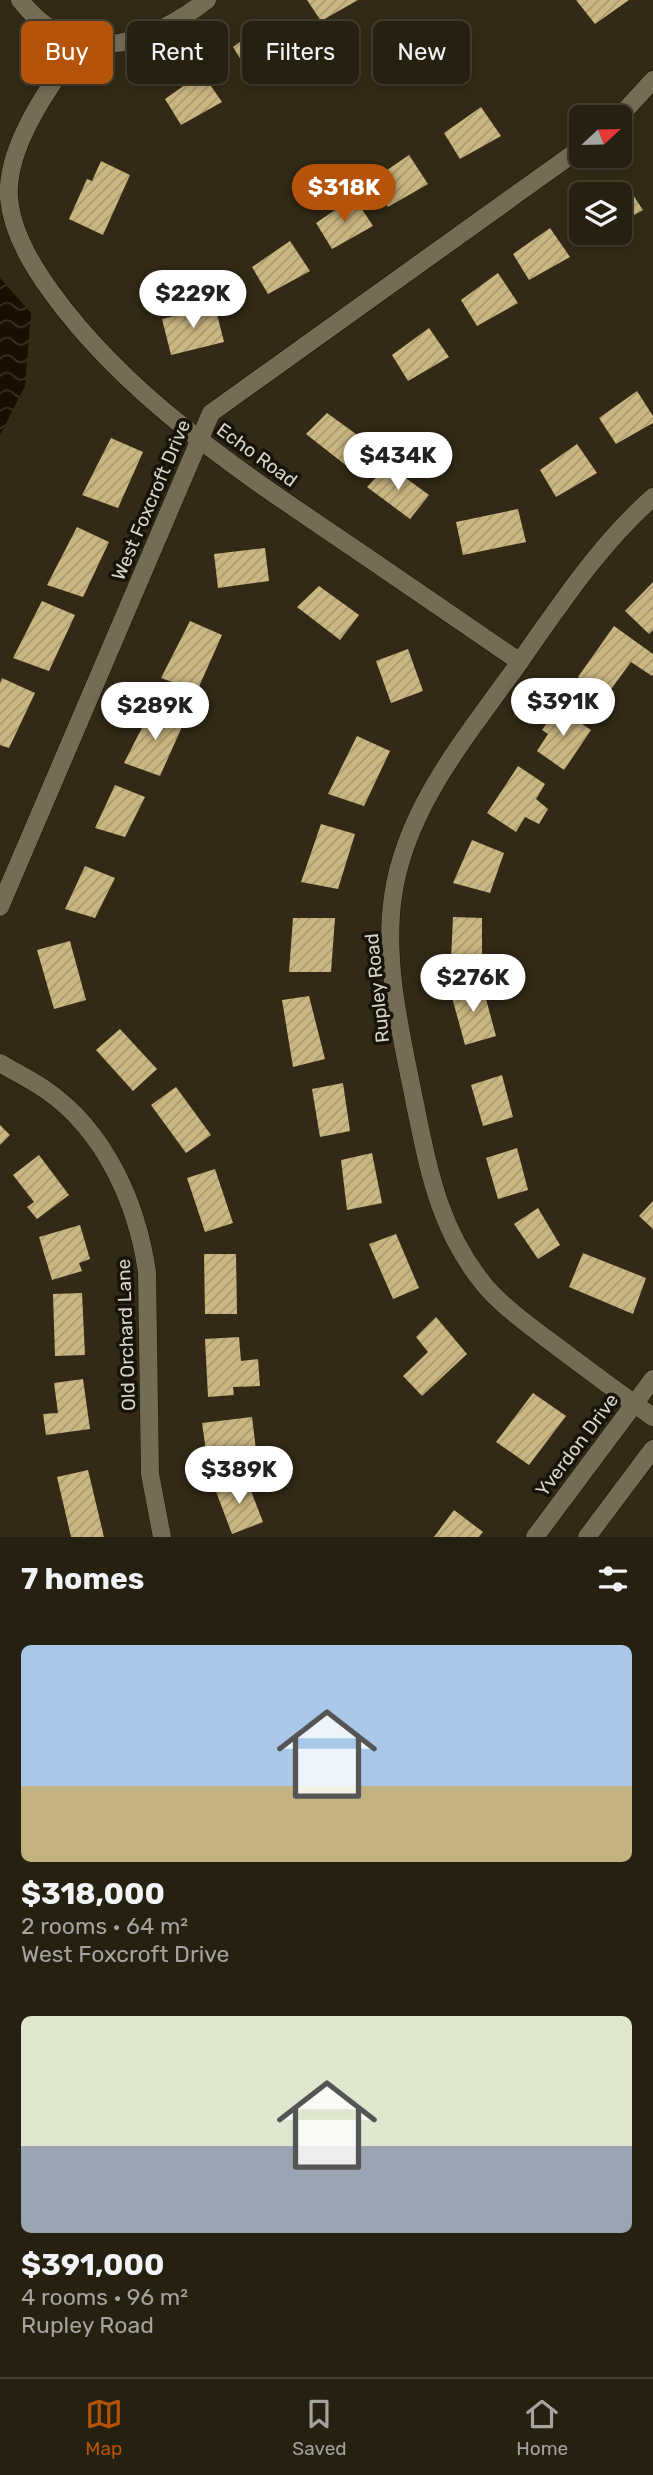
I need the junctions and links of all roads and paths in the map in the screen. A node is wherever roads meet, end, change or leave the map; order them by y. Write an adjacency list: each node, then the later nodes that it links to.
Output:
1 (20, 0): 3 (street)
2 (207, 0): 4 (street)
3 (41, 21)
4 (113, 44)
5 (653, 80): 7 (street)
6 (54, 84): 9 (street, Echo Road)
7 (630, 105)
8 (569, 157): 9 (street, West Foxcroft Drive)
9 (200, 439): 11 (street, Echo Road); 12 (street, West Foxcroft Drive)
10 (653, 497): 11 (street, Rupley Road)
11 (520, 662): 15 (street, Rupley Road)
12 (0, 907)
13 (0, 1063): 18 (street, Old Orchard Lane)
14 (653, 1378): 15 (street, Yverdon Drive)
15 (634, 1404): 16 (street, Rupley Road); 19 (street, Yverdon Drive)
16 (653, 1417)
17 (653, 1449): 20 (street)
18 (162, 1537)
19 (535, 1537)
20 (587, 1537)

